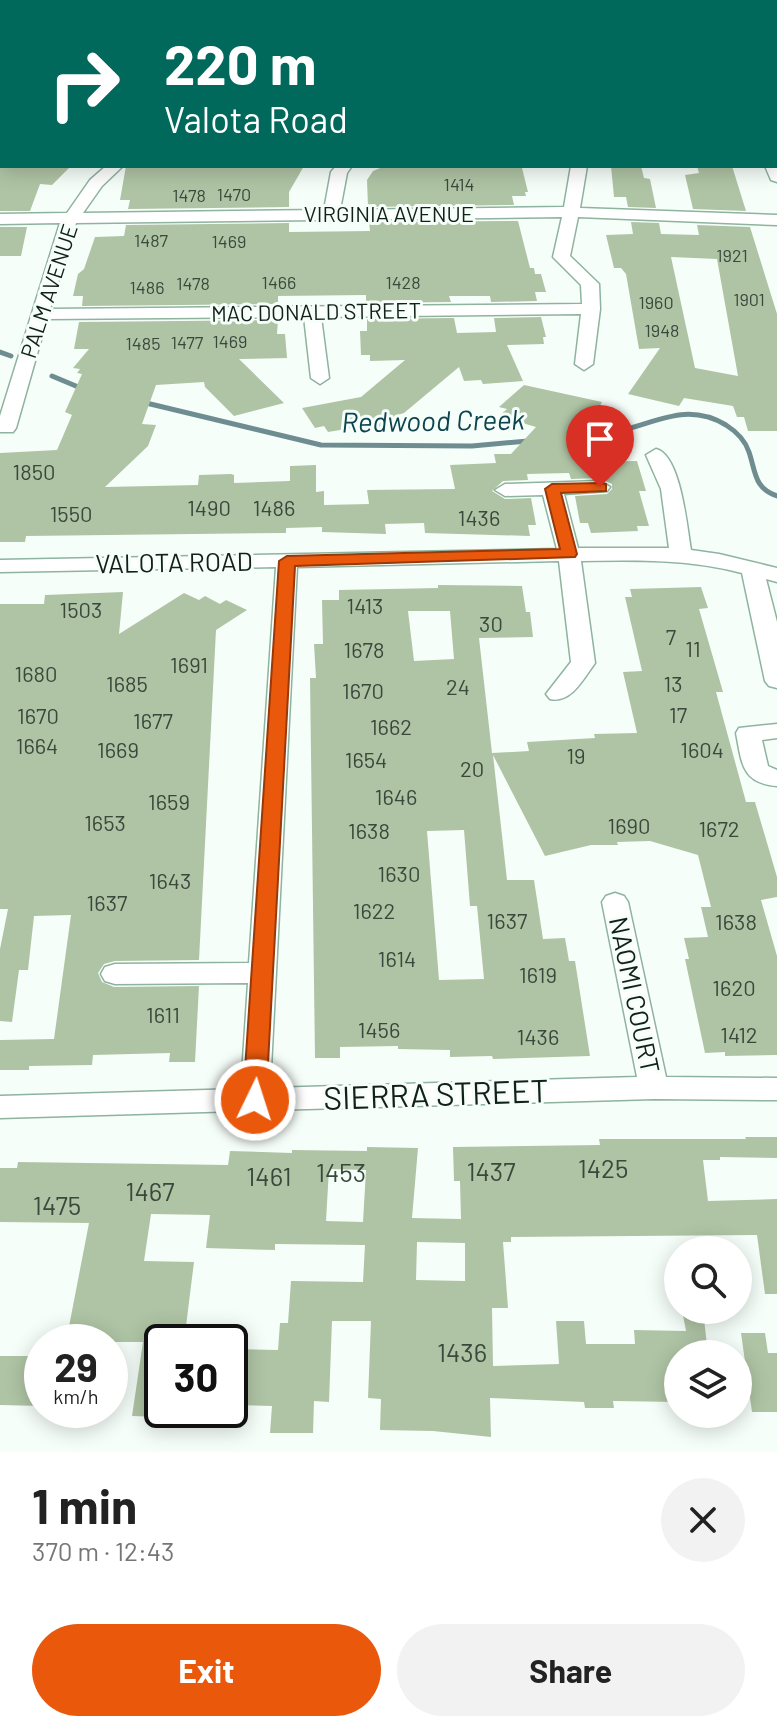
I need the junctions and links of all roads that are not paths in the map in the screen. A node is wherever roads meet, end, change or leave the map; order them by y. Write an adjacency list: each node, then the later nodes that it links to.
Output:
1 (113, 168): 6 (street, PALM AVENUE)
2 (342, 168): 5 (street)
3 (579, 168): 4 (street)
4 (570, 212): 5 (street, VIRGINIA AVENUE); 8 (street, VIRGINIA AVENUE); 9 (street)
5 (331, 214): 6 (street, VIRGINIA AVENUE)
6 (72, 218): 7 (street, VIRGINIA AVENUE); 11 (street, PALM AVENUE)
7 (0, 219)
8 (777, 220)
9 (591, 309): 10 (street, MAC DONALD STREET); 12 (street)
10 (312, 312): 11 (street, MAC DONALD STREET); 13 (street)
11 (41, 314): 14 (street, PALM AVENUE)
12 (584, 364)
13 (320, 378)
14 (6, 428)
15 (656, 455): 20 (street)
16 (600, 487): 17 (street)
17 (552, 489): 18 (street); 19 (street)
18 (505, 490)
19 (569, 554): 20 (street, VALOTA ROAD); 21 (street, VALOTA ROAD); 26 (street)
20 (681, 556): 23 (street, VALOTA ROAD)
21 (287, 561): 22 (street, VALOTA ROAD); 30 (street)
22 (0, 566)
23 (751, 567): 24 (street, VALOTA ROAD); 25 (street)
24 (777, 575)
25 (777, 681)
26 (558, 694)
27 (777, 731): 28 (street)
28 (777, 778)
29 (615, 902): 32 (street, NAOMI COURT)
30 (263, 973): 31 (street); 34 (street)
31 (115, 974)
32 (654, 1088): 33 (street, SIERRA STREET); 34 (street, SIERRA STREET)
33 (777, 1089)
34 (255, 1100): 35 (street, SIERRA STREET)
35 (0, 1107)

